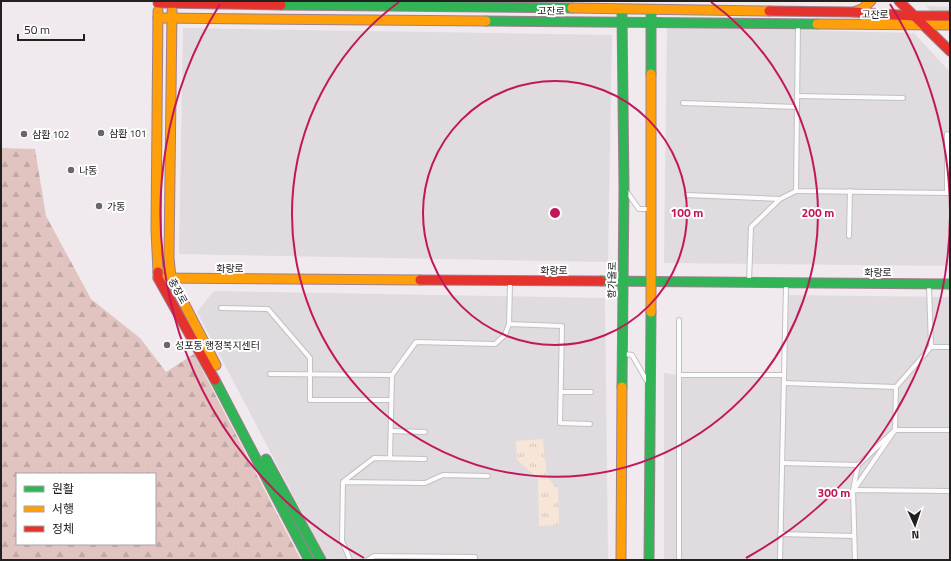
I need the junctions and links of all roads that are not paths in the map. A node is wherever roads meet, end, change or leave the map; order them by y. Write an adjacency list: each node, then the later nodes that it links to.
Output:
1 (871, 1): 7 (street)
2 (899, 1): 8 (street)
3 (158, 2): 4 (street, 고잔로); 10 (street, 충장로)
4 (171, 2): 5 (street, 고잔로); 11 (street, 충장로)
5 (623, 5): 6 (street, 고잔로); 12 (street, 항가울로)
6 (651, 5): 7 (street, 고잔로); 13 (street)
7 (853, 12): 8 (street, 고잔로)
8 (914, 16): 9 (street, 고잔로); 15 (street)
9 (950, 16)
10 (158, 18): 11 (street, 고잔로); 31 (street, 충장로)
11 (172, 18): 12 (street, 고잔로); 32 (street, 충장로)
12 (622, 22): 13 (street, 고잔로); 23 (street, 항가울로)
13 (651, 23): 14 (street, 고잔로); 29 (street)
14 (798, 24): 15 (street, 고잔로); 18 (lane)
15 (924, 25): 16 (street, 고잔로); 17 (street)
16 (947, 25)
17 (950, 51)
18 (797, 96): 19 (lane); 21 (lane)
19 (903, 98)
20 (683, 103): 21 (lane)
21 (797, 107): 24 (lane)
22 (947, 134): 26 (lane)
23 (624, 188): 29 (lane); 34 (street, 항가울로)
24 (796, 191): 25 (lane); 28 (lane)
25 (850, 192): 26 (lane); 30 (lane)
26 (948, 193)
27 (688, 196): 28 (lane)
28 (780, 198): 36 (lane)
29 (651, 210): 35 (street)
30 (849, 236)
31 (158, 278): 32 (street, 화랑로); 72 (street, 충장로)
32 (171, 278): 33 (street, 화랑로); 73 (street, 충장로)
33 (510, 281): 34 (street, 화랑로); 42 (lane)
34 (622, 281): 35 (street, 화랑로); 45 (street, 항가울로)
35 (651, 282): 36 (street, 화랑로); 52 (street)
36 (749, 282): 37 (street, 화랑로)
37 (786, 282): 38 (street, 화랑로); 50 (lane)
38 (929, 283): 39 (street, 화랑로); 43 (lane)
39 (950, 284)
40 (221, 308): 47 (lane)
41 (679, 320): 49 (lane)
42 (509, 324): 48 (lane); 54 (lane)
43 (931, 347): 44 (lane); 53 (lane)
44 (950, 347)
45 (622, 354): 52 (lane); 77 (street, 항가울로)
46 (270, 374): 47 (lane)
47 (310, 375): 48 (lane); 56 (lane)
48 (392, 375): 56 (lane)
49 (679, 375): 50 (lane); 79 (lane)
50 (784, 375): 51 (lane)
51 (784, 383): 53 (lane); 64 (lane)
52 (650, 386): 78 (street)
53 (896, 387): 58 (lane)
54 (561, 392): 55 (lane); 57 (lane)
55 (591, 392)
56 (391, 400): 60 (lane)
57 (590, 424)
58 (895, 430): 59 (lane); 65 (lane); 68 (lane)
59 (950, 430)
60 (391, 431): 61 (lane); 62 (lane)
61 (426, 432)
62 (390, 458): 63 (lane); 67 (lane)
63 (425, 459)
64 (782, 463): 65 (lane); 70 (lane)
65 (858, 465): 68 (lane)
66 (488, 476): 67 (lane)
67 (343, 482): 74 (lane)
68 (854, 490): 69 (lane); 71 (lane)
69 (950, 491)
70 (780, 534): 71 (lane); 80 (lane)
71 (854, 536): 81 (lane)
72 (309, 560)
73 (321, 560)
74 (350, 560)
75 (368, 560): 76 (lane)
76 (475, 560)
77 (621, 560)
78 (649, 560)
79 (678, 560)
80 (780, 560)
81 (855, 560)

